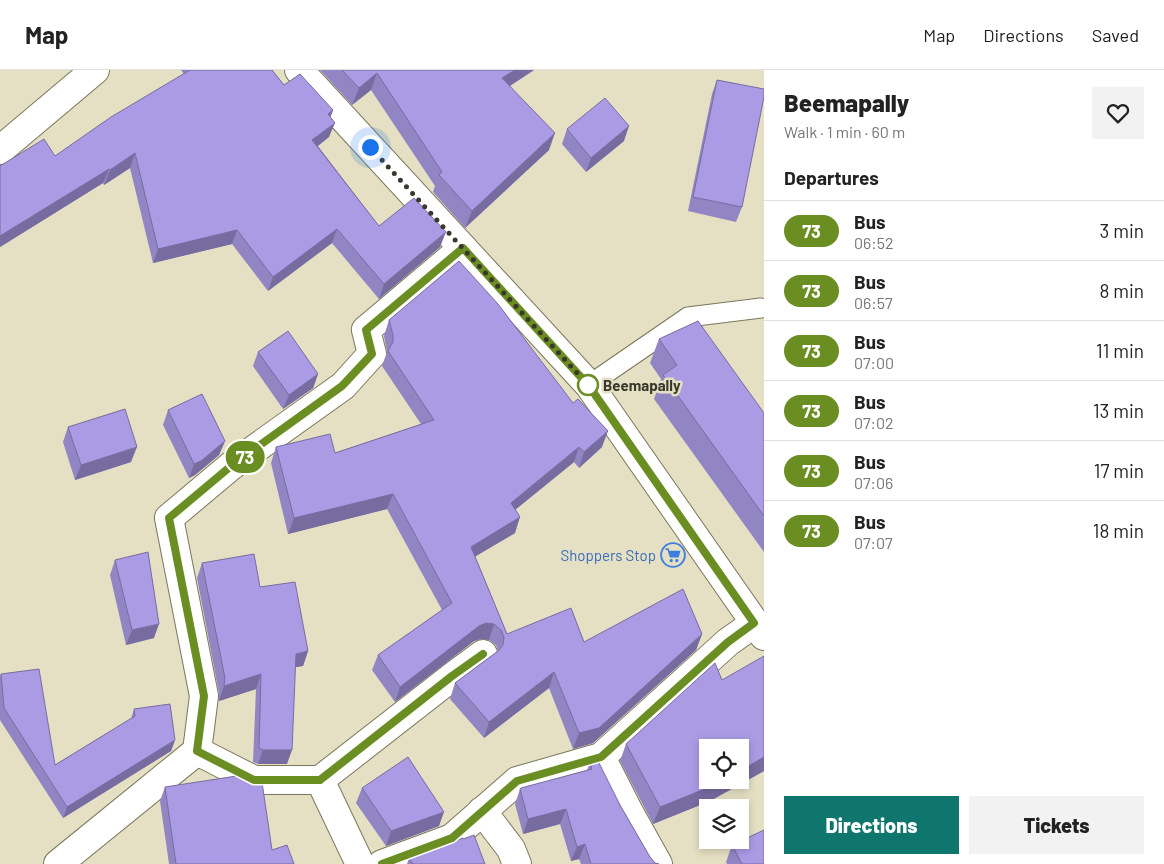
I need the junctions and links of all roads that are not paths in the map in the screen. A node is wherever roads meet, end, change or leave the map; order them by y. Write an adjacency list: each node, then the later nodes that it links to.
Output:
1 (95, 70): 3 (street)
2 (299, 70): 4 (street)
3 (0, 150)
4 (463, 248): 6 (street); 9 (street)
5 (763, 309): 6 (lane)
6 (589, 386): 7 (street)
7 (759, 630): 10 (street)
8 (483, 654): 11 (street)
9 (197, 751): 11 (street); 13 (street)
10 (601, 757): 12 (street); 17 (street)
11 (320, 780): 14 (street)
12 (482, 811): 15 (street); 16 (street)
13 (58, 864)
14 (360, 864)
15 (382, 864)
16 (517, 864)
17 (658, 864)

